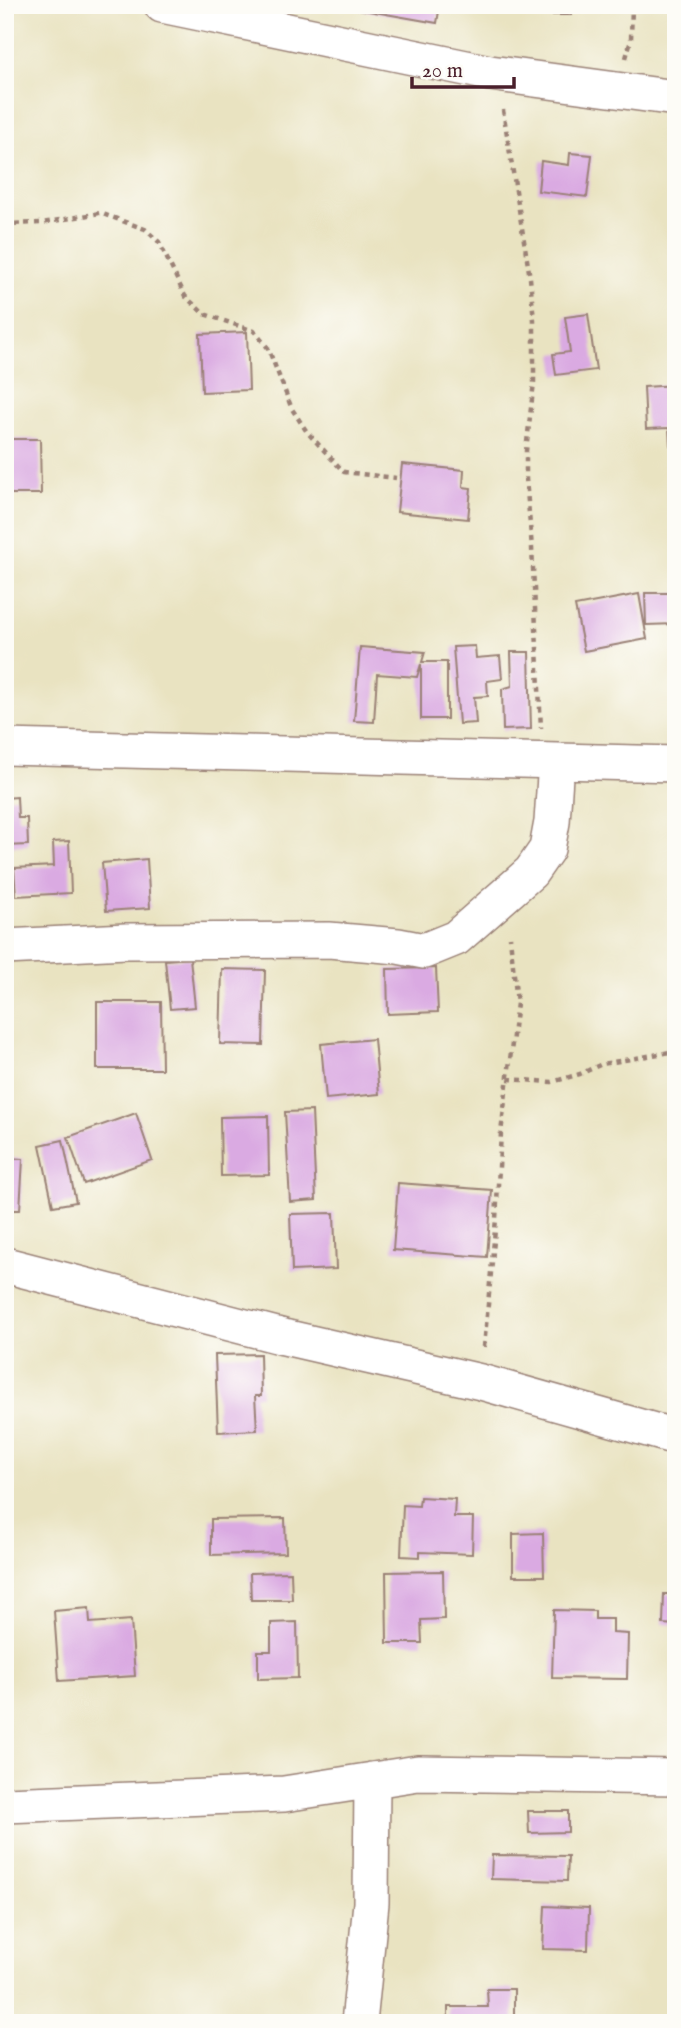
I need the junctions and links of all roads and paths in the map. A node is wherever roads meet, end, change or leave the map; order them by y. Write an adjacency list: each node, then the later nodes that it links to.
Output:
1 (162, 5): 3 (street)
2 (632, 5): 4 (path)
3 (496, 74): 4 (street); 9 (path)
4 (584, 85): 5 (street)
5 (676, 98)
6 (5, 224): 7 (path)
7 (396, 478)
8 (5, 747): 9 (street)
9 (549, 761): 10 (street); 11 (street)
10 (676, 765)
11 (507, 891): 12 (street); 14 (path)
12 (5, 947)
13 (676, 1051): 14 (path)
14 (508, 1079): 16 (path)
15 (5, 1265): 16 (street)
16 (481, 1382): 17 (street)
17 (676, 1437)
18 (676, 1777): 19 (street)
19 (372, 1780): 20 (street); 21 (street)
20 (5, 1805)
21 (359, 2023)

